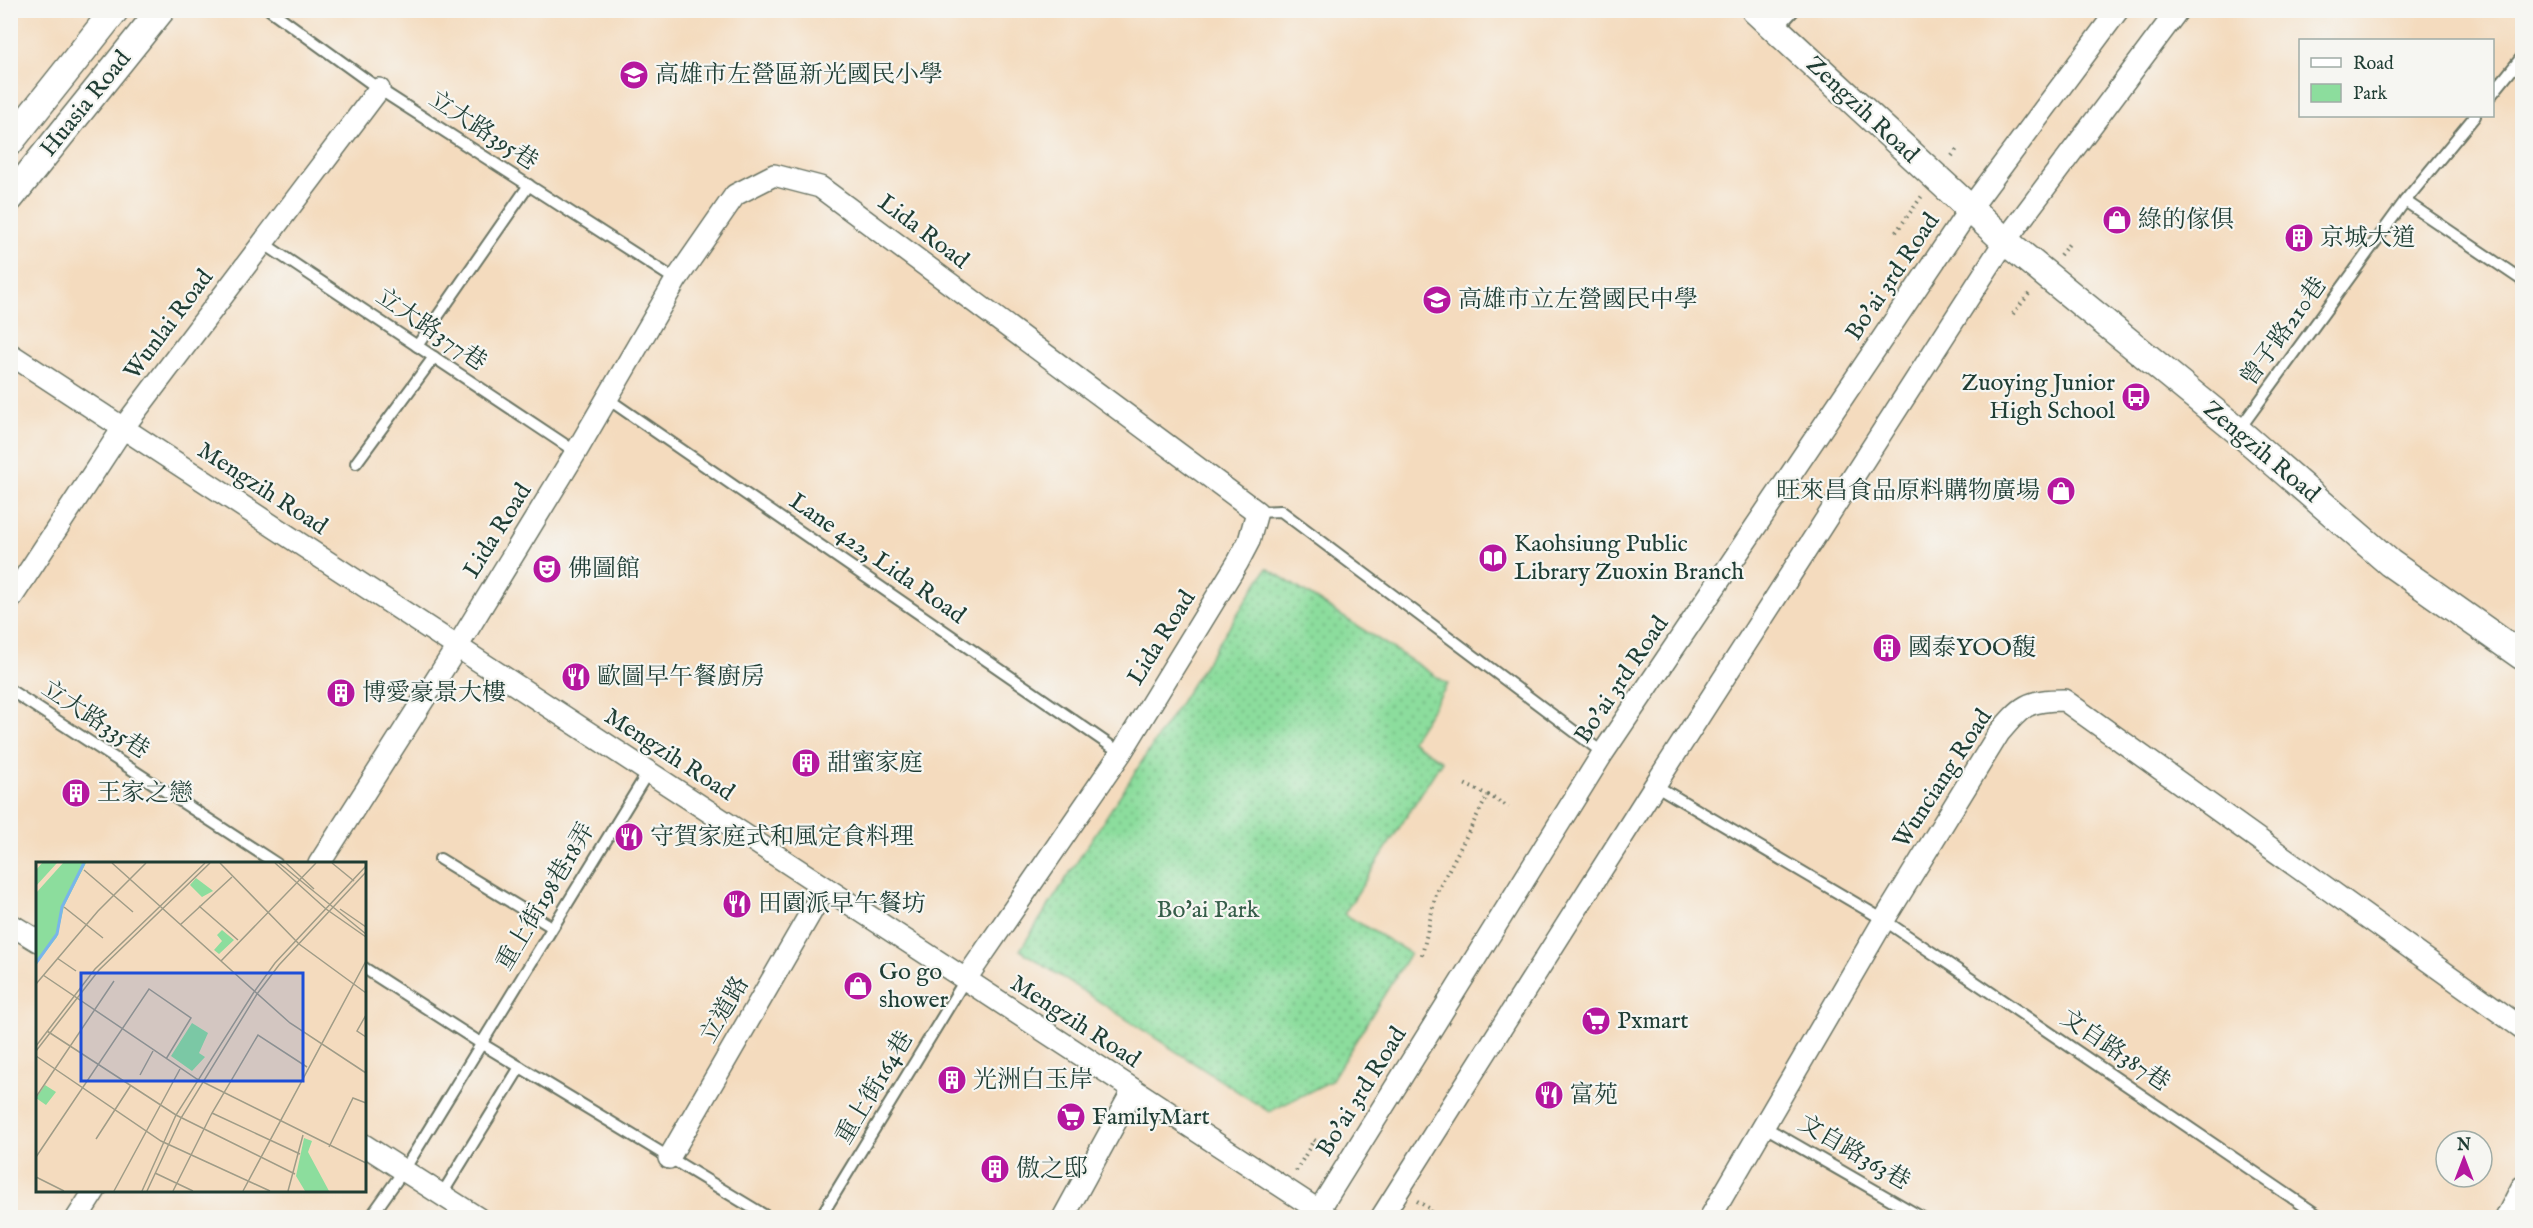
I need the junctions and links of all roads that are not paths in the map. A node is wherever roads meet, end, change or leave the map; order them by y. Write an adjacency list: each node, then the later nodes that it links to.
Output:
1 (115, 10): 12 (street, Huasia Road)
2 (161, 10): 14 (street, Huasia Road)
3 (270, 10): 9 (lane, 立大路395巷)
4 (1755, 10): 7 (street, Zengzih Road)
5 (2118, 10): 16 (street, Bo'ai 3rd Road)
6 (2178, 10): 17 (street)
7 (1785, 20): 16 (street, Zengzih Road)
8 (2523, 57): 10 (lane)
9 (379, 88): 13 (lane, 立大路395巷); 18 (street, Wunlai Road)
10 (2494, 93)
11 (2474, 117): 15 (lane, 曾子路210巷)
12 (10, 142)
13 (529, 185): 19 (lane, 立大路395巷); 21 (lane)
14 (10, 198)
15 (2404, 201): 20 (lane); 26 (lane, 曾子路210巷)
16 (1969, 210): 17 (street, Zengzih Road); 35 (street, Bo'ai 3rd Road)
17 (2005, 241): 26 (street, Zengzih Road); 37 (street)
18 (264, 243): 21 (lane, 立大路377巷); 25 (street, Wunlai Road)
19 (676, 280): 24 (street, Lida Road); 29 (street, Lida Road)
20 (2523, 280)
21 (417, 346): 23 (lane, 立大路377巷)
22 (10, 354): 25 (street, Mengzih Road)
23 (434, 357): 27 (lane, 立大路377巷); 28 (lane)
24 (608, 399): 27 (street, Lida Road); 34 (lane, Lane 422, Lida Road)
25 (123, 428): 30 (street, Wunlai Road); 31 (street, Mengzih Road)
26 (2238, 431): 32 (street, Zengzih Road)
27 (576, 452): 31 (street, Lida Road)
28 (356, 463)
29 (1257, 512): 34 (street, Lida Road); 35 (lane)
30 (10, 600)
31 (457, 647): 36 (street, Mengzih Road); 40 (street, Lida Road)
32 (2523, 656)
33 (10, 690): 39 (lane, 立大路335巷)
34 (1121, 753): 47 (street, Lida Road)
35 (1603, 753): 59 (street, Bo'ai 3rd Road)
36 (648, 772): 41 (street, Mengzih Road); 44 (lane, 重上街198巷18弄)
37 (1655, 785): 42 (lane, 文自路387巷); 66 (street)
38 (440, 859): 44 (lane)
39 (274, 862)
40 (320, 862)
41 (825, 888): 47 (street, Mengzih Road); 54 (street, 立道路)
42 (1884, 920): 48 (street, Wunciang Road); 52 (street, Wunciang Road); 69 (lane, 文自路387巷)
43 (10, 924): 45 (street)
44 (552, 927): 49 (lane, 重上街198巷18弄)
45 (36, 940)
46 (366, 969): 49 (lane)
47 (965, 980): 51 (street, Mengzih Road); 64 (lane, 重上街164巷)
48 (2523, 1028)
49 (482, 1044): 50 (lane); 55 (lane, 重上街198巷18弄)
50 (520, 1067): 54 (lane); 58 (lane)
51 (1133, 1090): 59 (street, Mengzih Road); 65 (street)
52 (1763, 1126): 67 (street, Wunciang Road); 68 (lane, 文自路363巷)
53 (366, 1146): 55 (street)
54 (669, 1158): 63 (lane)
55 (404, 1170): 58 (street); 61 (lane, 重上街198巷18弄)
56 (2523, 1187): 70 (street)
57 (94, 1192): 60 (street)
58 (442, 1194): 62 (street)
59 (1321, 1216)
60 (77, 1218)
61 (370, 1218)
62 (478, 1218)
63 (769, 1218)
64 (820, 1218)
65 (1063, 1218)
66 (1381, 1218)
67 (1710, 1218)
68 (1923, 1218)
69 (2322, 1218)
70 (2506, 1218)

